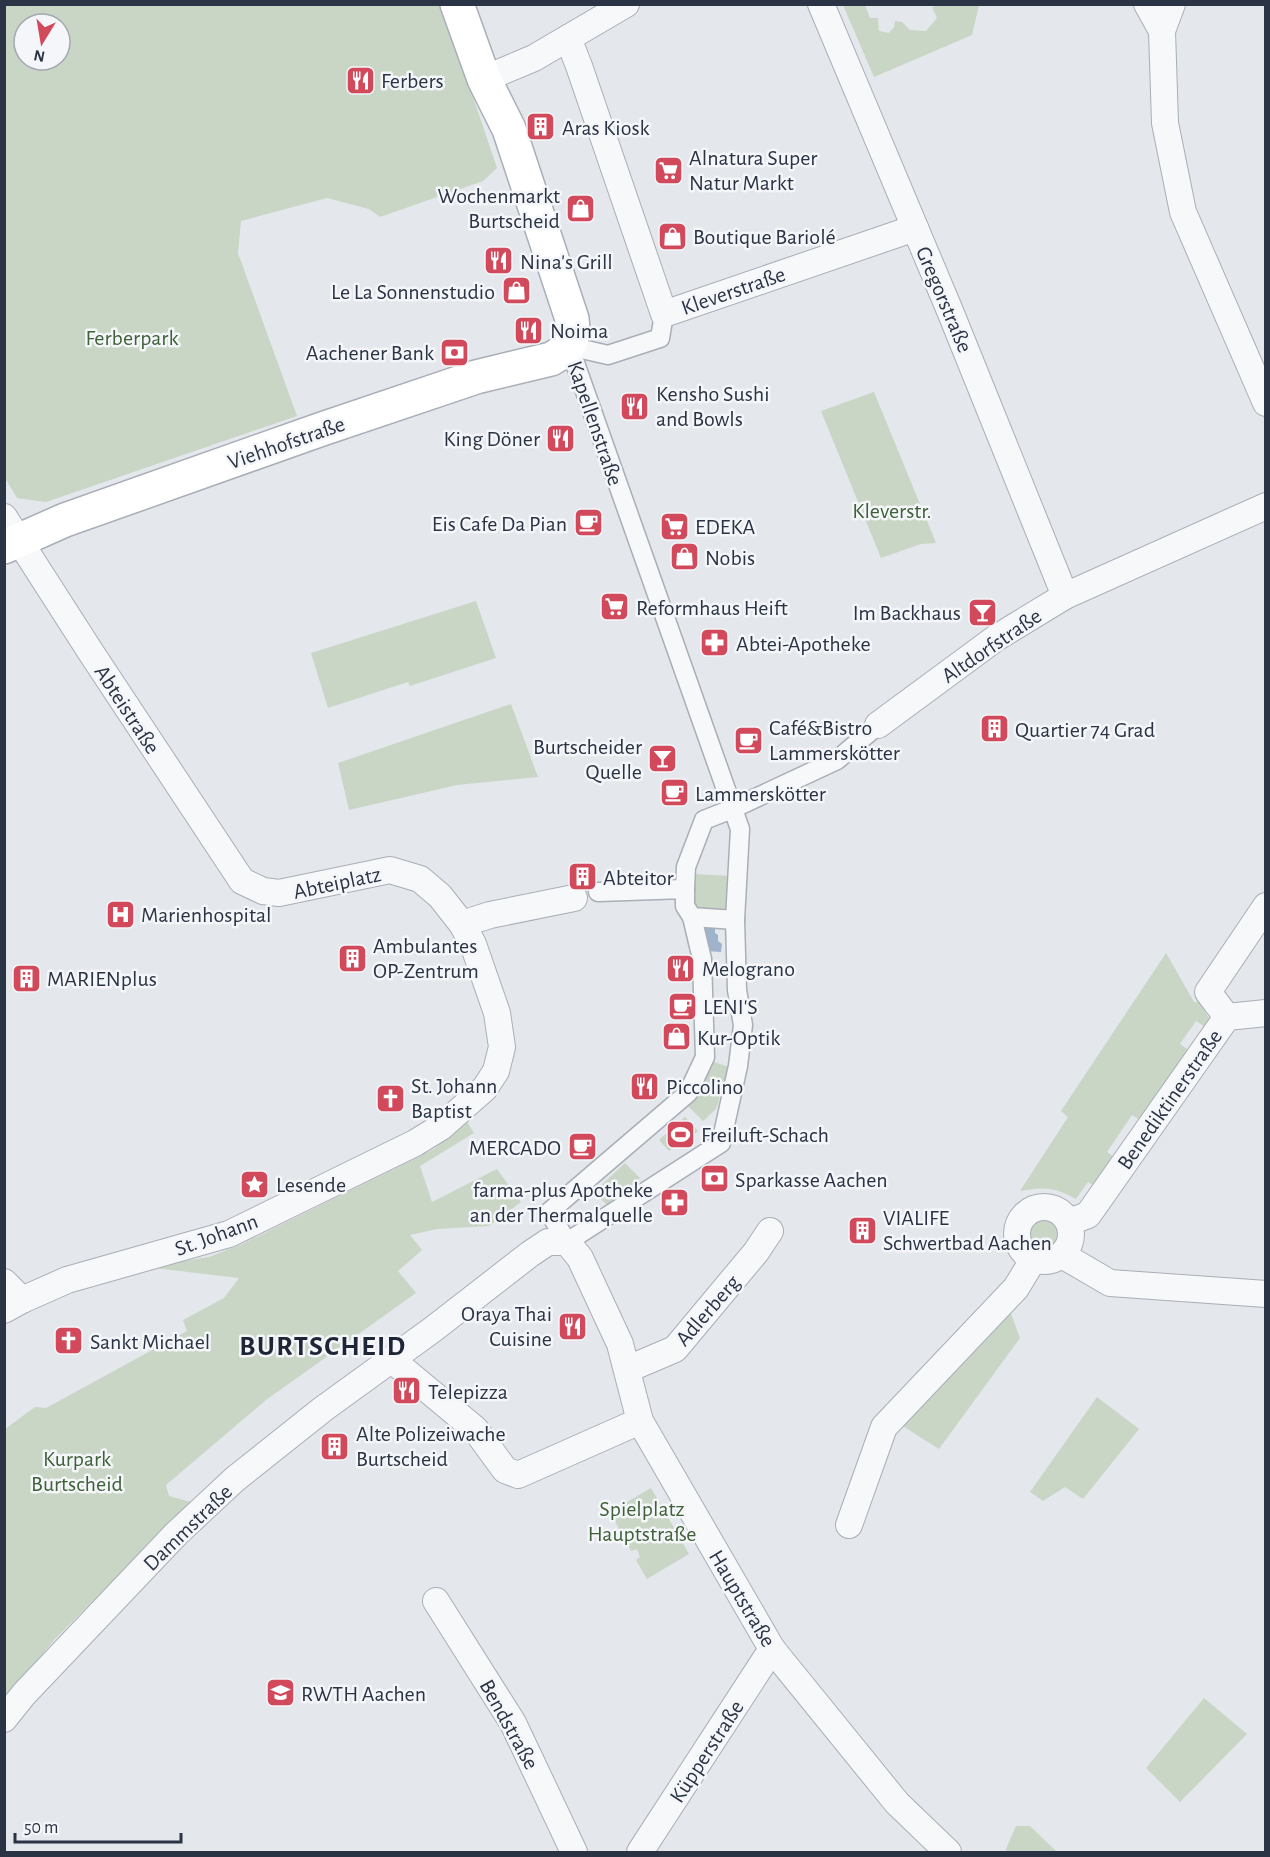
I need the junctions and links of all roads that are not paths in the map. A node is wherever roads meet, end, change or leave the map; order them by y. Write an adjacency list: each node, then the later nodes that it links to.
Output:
1 (457, 4): 8 (main road, Kapellenstraße)
2 (626, 4): 7 (street)
3 (820, 4): 9 (street, Gregorstraße)
4 (1147, 4): 6 (street)
5 (1172, 4): 6 (street)
6 (1162, 31): 12 (street)
7 (568, 38): 8 (street); 10 (street)
8 (484, 79): 11 (main road, Kapellenstraße)
9 (915, 228): 10 (street, Kleverstraße); 16 (street, Gregorstraße)
10 (664, 314): 11 (street, Kleverstraße)
11 (569, 346): 15 (main road, Viehhofstraße); 18 (street, Kapellenstraße)
12 (1260, 371): 13 (street)
13 (1266, 403)
14 (1266, 506): 16 (street, Altdorfstraße)
15 (9, 534): 20 (street, Abteistraße)
16 (1065, 596): 17 (street, Altdorfstraße)
17 (878, 725): 18 (street, Altdorfstraße)
18 (732, 809): 19 (street, Altdorfstraße); 24 (street, Kapellenstraße)
19 (685, 889): 21 (street); 23 (street)
20 (263, 891): 25 (street, Abteiplatz)
21 (586, 895): 25 (street)
22 (1266, 906): 27 (street, Benediktinerstraße)
23 (692, 918): 24 (street); 31 (street)
24 (735, 920): 31 (street, Kapellenstraße)
25 (462, 924): 28 (street, Abteiplatz)
26 (1266, 1013): 27 (street)
27 (1227, 1017): 29 (street, Benediktinerstraße)
28 (463, 1108): 35 (street, St. Johann)
29 (1069, 1222): 32 (street); 33 (street)
30 (770, 1231): 37 (street, Adlerberg)
31 (567, 1242): 36 (street, Dammstraße); 37 (street, Hauptstraße)
32 (1062, 1255): 33 (street); 34 (street)
33 (1033, 1260): 39 (street)
34 (1266, 1294)
35 (10, 1297)
36 (392, 1360): 38 (street); 42 (street, Dammstraße)
37 (628, 1369): 38 (street, Hauptstraße)
38 (640, 1421): 41 (street, Hauptstraße)
39 (849, 1525)
40 (436, 1601): 43 (street, Bendstraße)
41 (772, 1649): 44 (street, Küpperstraße); 45 (street, Hauptstraße)
42 (4, 1719)
43 (574, 1852)
44 (640, 1852)
45 (948, 1852)

